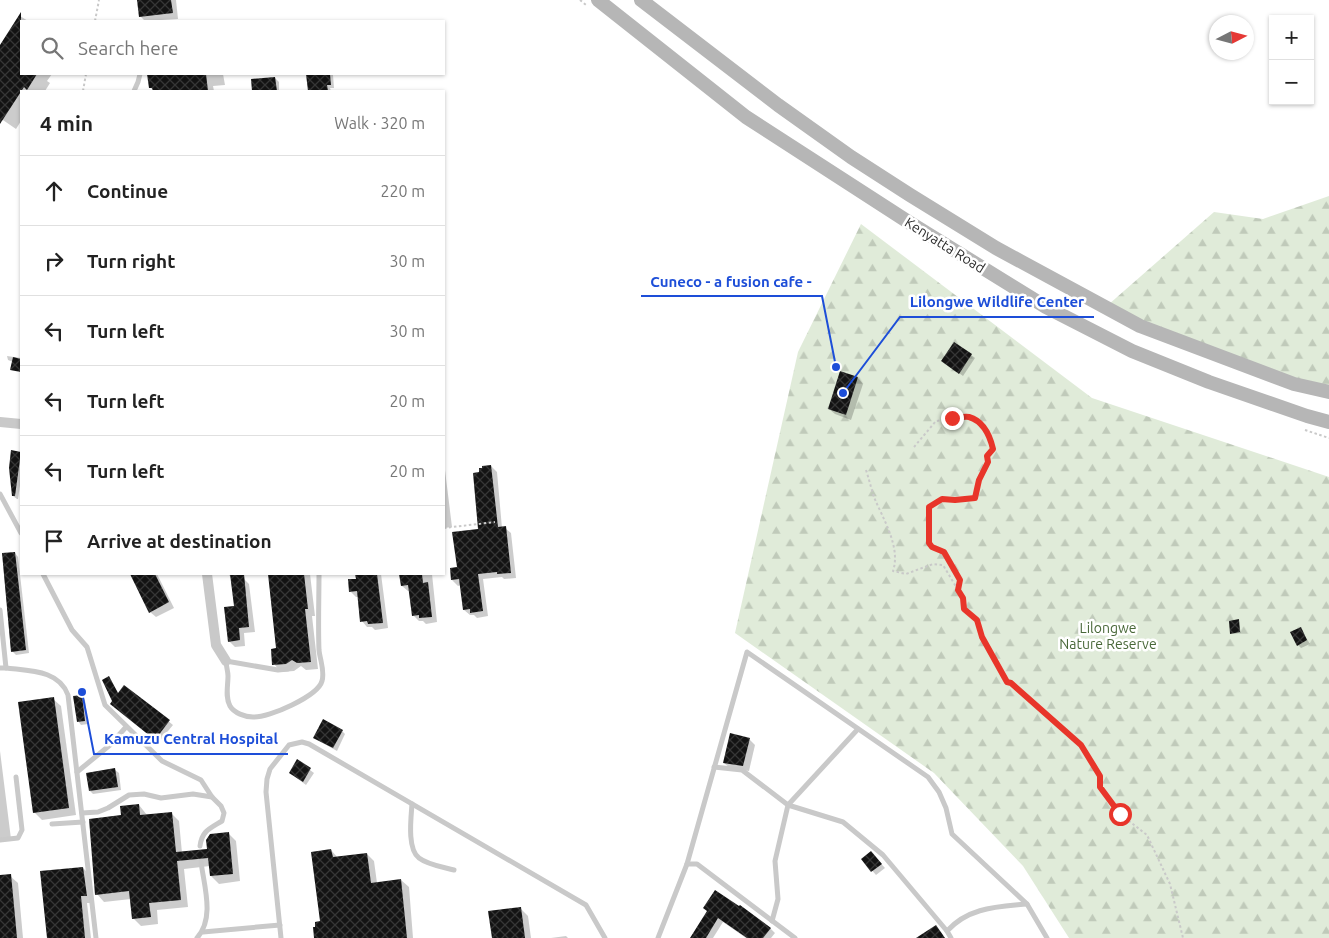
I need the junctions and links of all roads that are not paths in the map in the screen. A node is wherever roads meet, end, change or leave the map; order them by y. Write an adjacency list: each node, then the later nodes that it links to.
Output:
1 (598, 0): 7 (main road, Kenyatta Road)
2 (641, 0): 5 (main road, Kenyatta Road)
3 (140, 75): 4 (lane)
4 (134, 90)
5 (1329, 392)
6 (0, 422): 8 (street)
7 (1329, 422)
8 (20, 424)
9 (0, 494): 10 (lane)
10 (20, 531)
11 (44, 575): 19 (lane)
12 (207, 575): 15 (street)
13 (318, 575): 15 (lane)
14 (0, 610): 18 (lane)
15 (226, 661): 16 (lane)
16 (293, 664)
17 (0, 668): 18 (lane)
18 (6, 668): 22 (lane)
19 (126, 727): 22 (lane); 24 (lane)
20 (858, 729): 21 (lane); 26 (lane); 35 (lane)
21 (714, 767): 26 (lane); 33 (lane)
22 (77, 772): 27 (lane)
23 (16, 777): 30 (lane)
24 (212, 797): 27 (lane); 31 (lane)
25 (412, 804): 34 (lane); 37 (lane); 43 (lane)
26 (788, 805): 36 (lane); 38 (lane)
27 (82, 813): 28 (lane)
28 (83, 822): 29 (lane); 40 (lane)
29 (52, 824)
30 (0, 840)
31 (200, 846)
32 (201, 862): 39 (lane)
33 (687, 864): 36 (lane); 44 (lane)
34 (454, 870)
35 (1027, 904): 38 (lane); 47 (lane)
36 (772, 921): 45 (lane)
37 (280, 925): 39 (lane); 42 (lane)
38 (947, 931): 46 (lane)
39 (203, 932): 41 (lane)
40 (96, 938)
41 (197, 938)
42 (281, 938)
43 (605, 938)
44 (658, 938)
45 (795, 938)
46 (951, 938)
47 (1048, 938)

